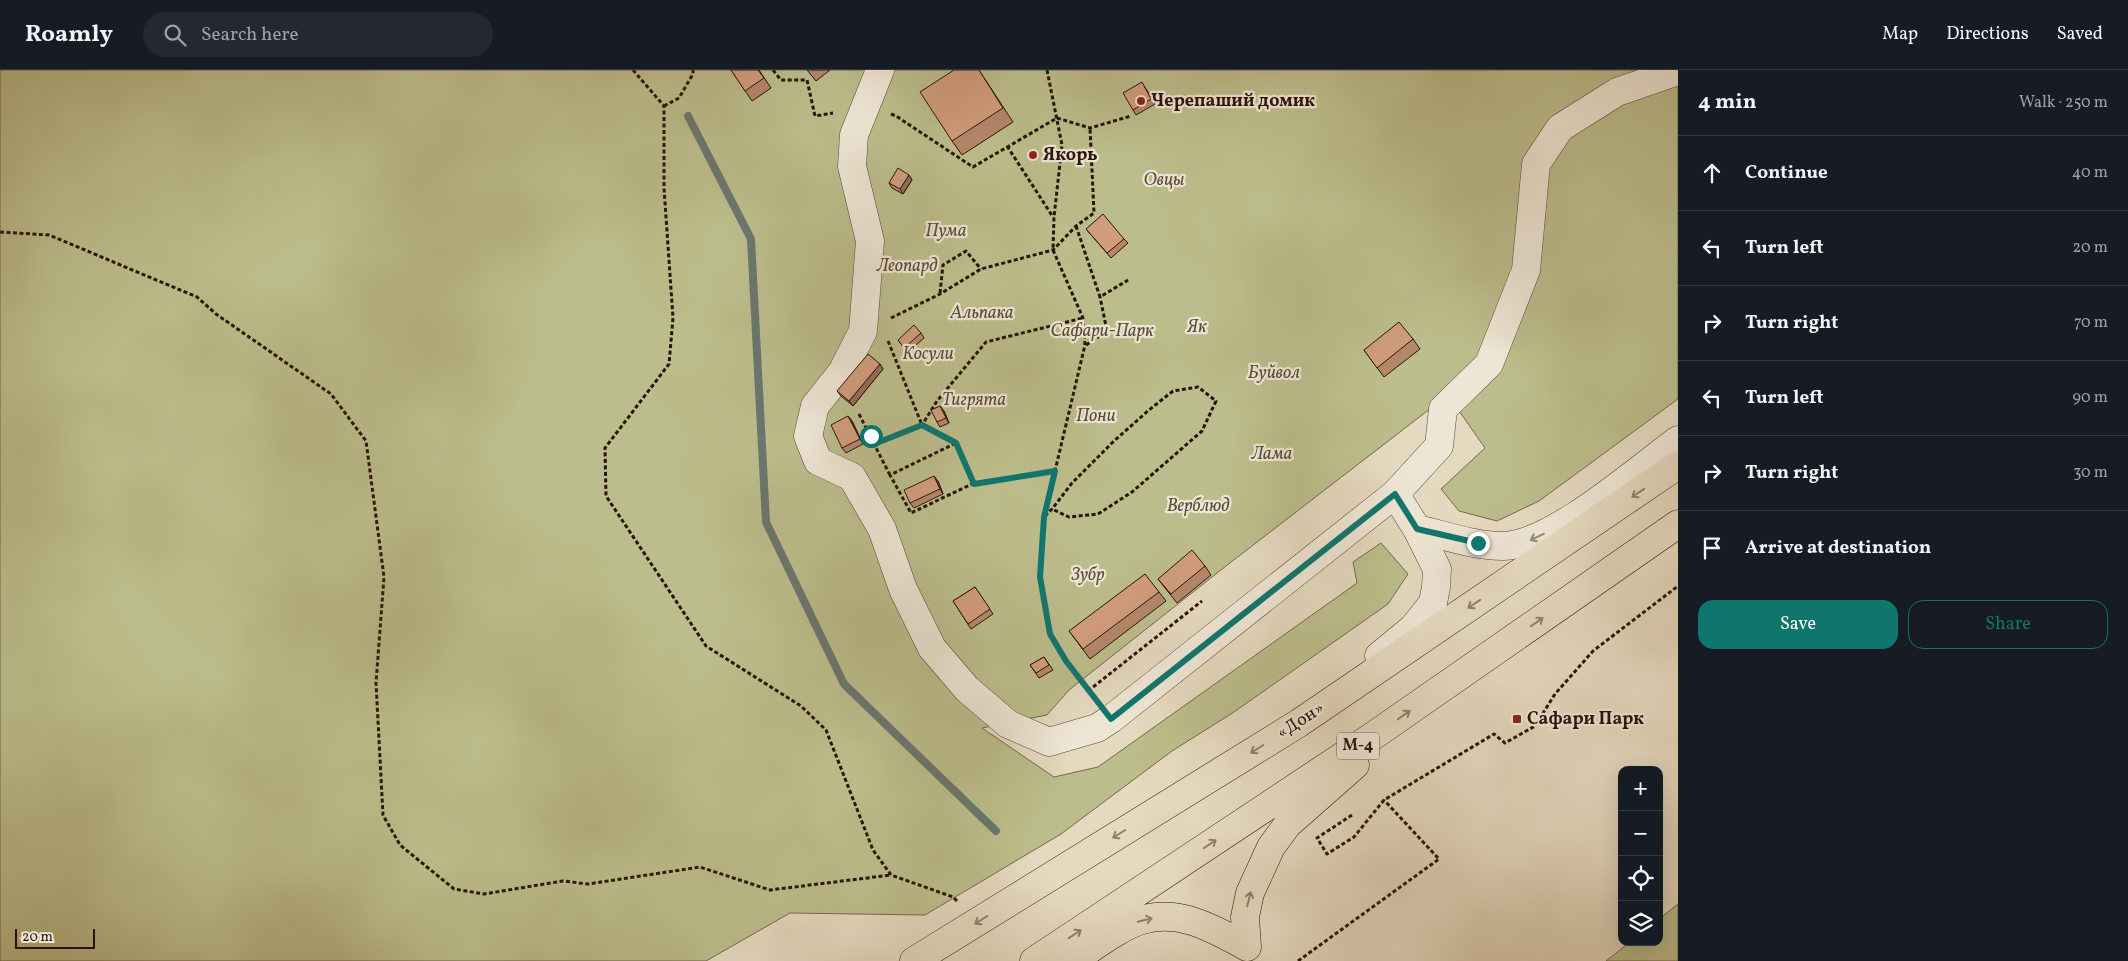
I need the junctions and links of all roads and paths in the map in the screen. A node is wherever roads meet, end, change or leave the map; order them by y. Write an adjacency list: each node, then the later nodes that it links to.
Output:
1 (633, 70): 7 (path)
2 (693, 70): 7 (path)
3 (773, 70): 8 (path)
4 (880, 70): 8 (lane)
5 (1046, 70): 10 (path)
6 (1678, 71): 33 (lane)
7 (664, 106): 46 (path)
8 (866, 108): 12 (path); 22 (lane)
9 (1131, 116): 11 (path)
10 (1057, 118): 11 (path); 12 (path); 13 (path)
11 (1090, 128): 14 (path)
12 (1007, 146): 13 (path)
13 (1054, 217): 16 (path)
14 (1076, 226): 16 (path); 20 (path)
15 (0, 232): 46 (path)
16 (1053, 250): 17 (path); 21 (path)
17 (981, 269): 19 (path); 19 (path)
18 (1128, 280): 20 (path)
19 (940, 294): 22 (path)
20 (1100, 297): 23 (path)
21 (1083, 318): 23 (path); 25 (path)
22 (872, 327): 25 (path); 41 (lane)
23 (1085, 345): 30 (path)
24 (859, 414): 28 (path)
25 (922, 425): 27 (path); 28 (path)
26 (1678, 440): 37 (lane, one-way to 37)
27 (956, 443): 31 (path); 32 (path)
28 (874, 444): 31 (path)
29 (1678, 465): 42 (highway, «Дон», one-way to 42)
30 (1055, 471): 32 (path); 35 (path)
31 (890, 475): 32 (path)
32 (974, 484)
33 (1395, 494): 37 (lane); 41 (lane)
34 (1052, 509): 34 (path); 35 (path)
35 (1044, 517): 40 (path)
36 (1678, 524): 43 (highway, М-4, one-way to 36)
37 (1417, 529): 42 (lane)
38 (1678, 586): 44 (path)
39 (1202, 601): 40 (path)
40 (1088, 691): 41 (path)
41 (1111, 719)
42 (1299, 723): 47 (highway, «Дон», one-way to 47)
43 (1372, 736): 48 (highway, one-way to 43); 50 (highway, М-4, one-way to 43)
44 (1384, 800): 45 (path); 52 (path)
45 (1352, 815)
46 (892, 875): 47 (path)
47 (977, 923): 49 (highway, «Дон»)
48 (1250, 954): 51 (highway, one-way to 48)
49 (914, 961)
50 (1034, 961)
51 (1072, 961)
52 (1298, 961)

